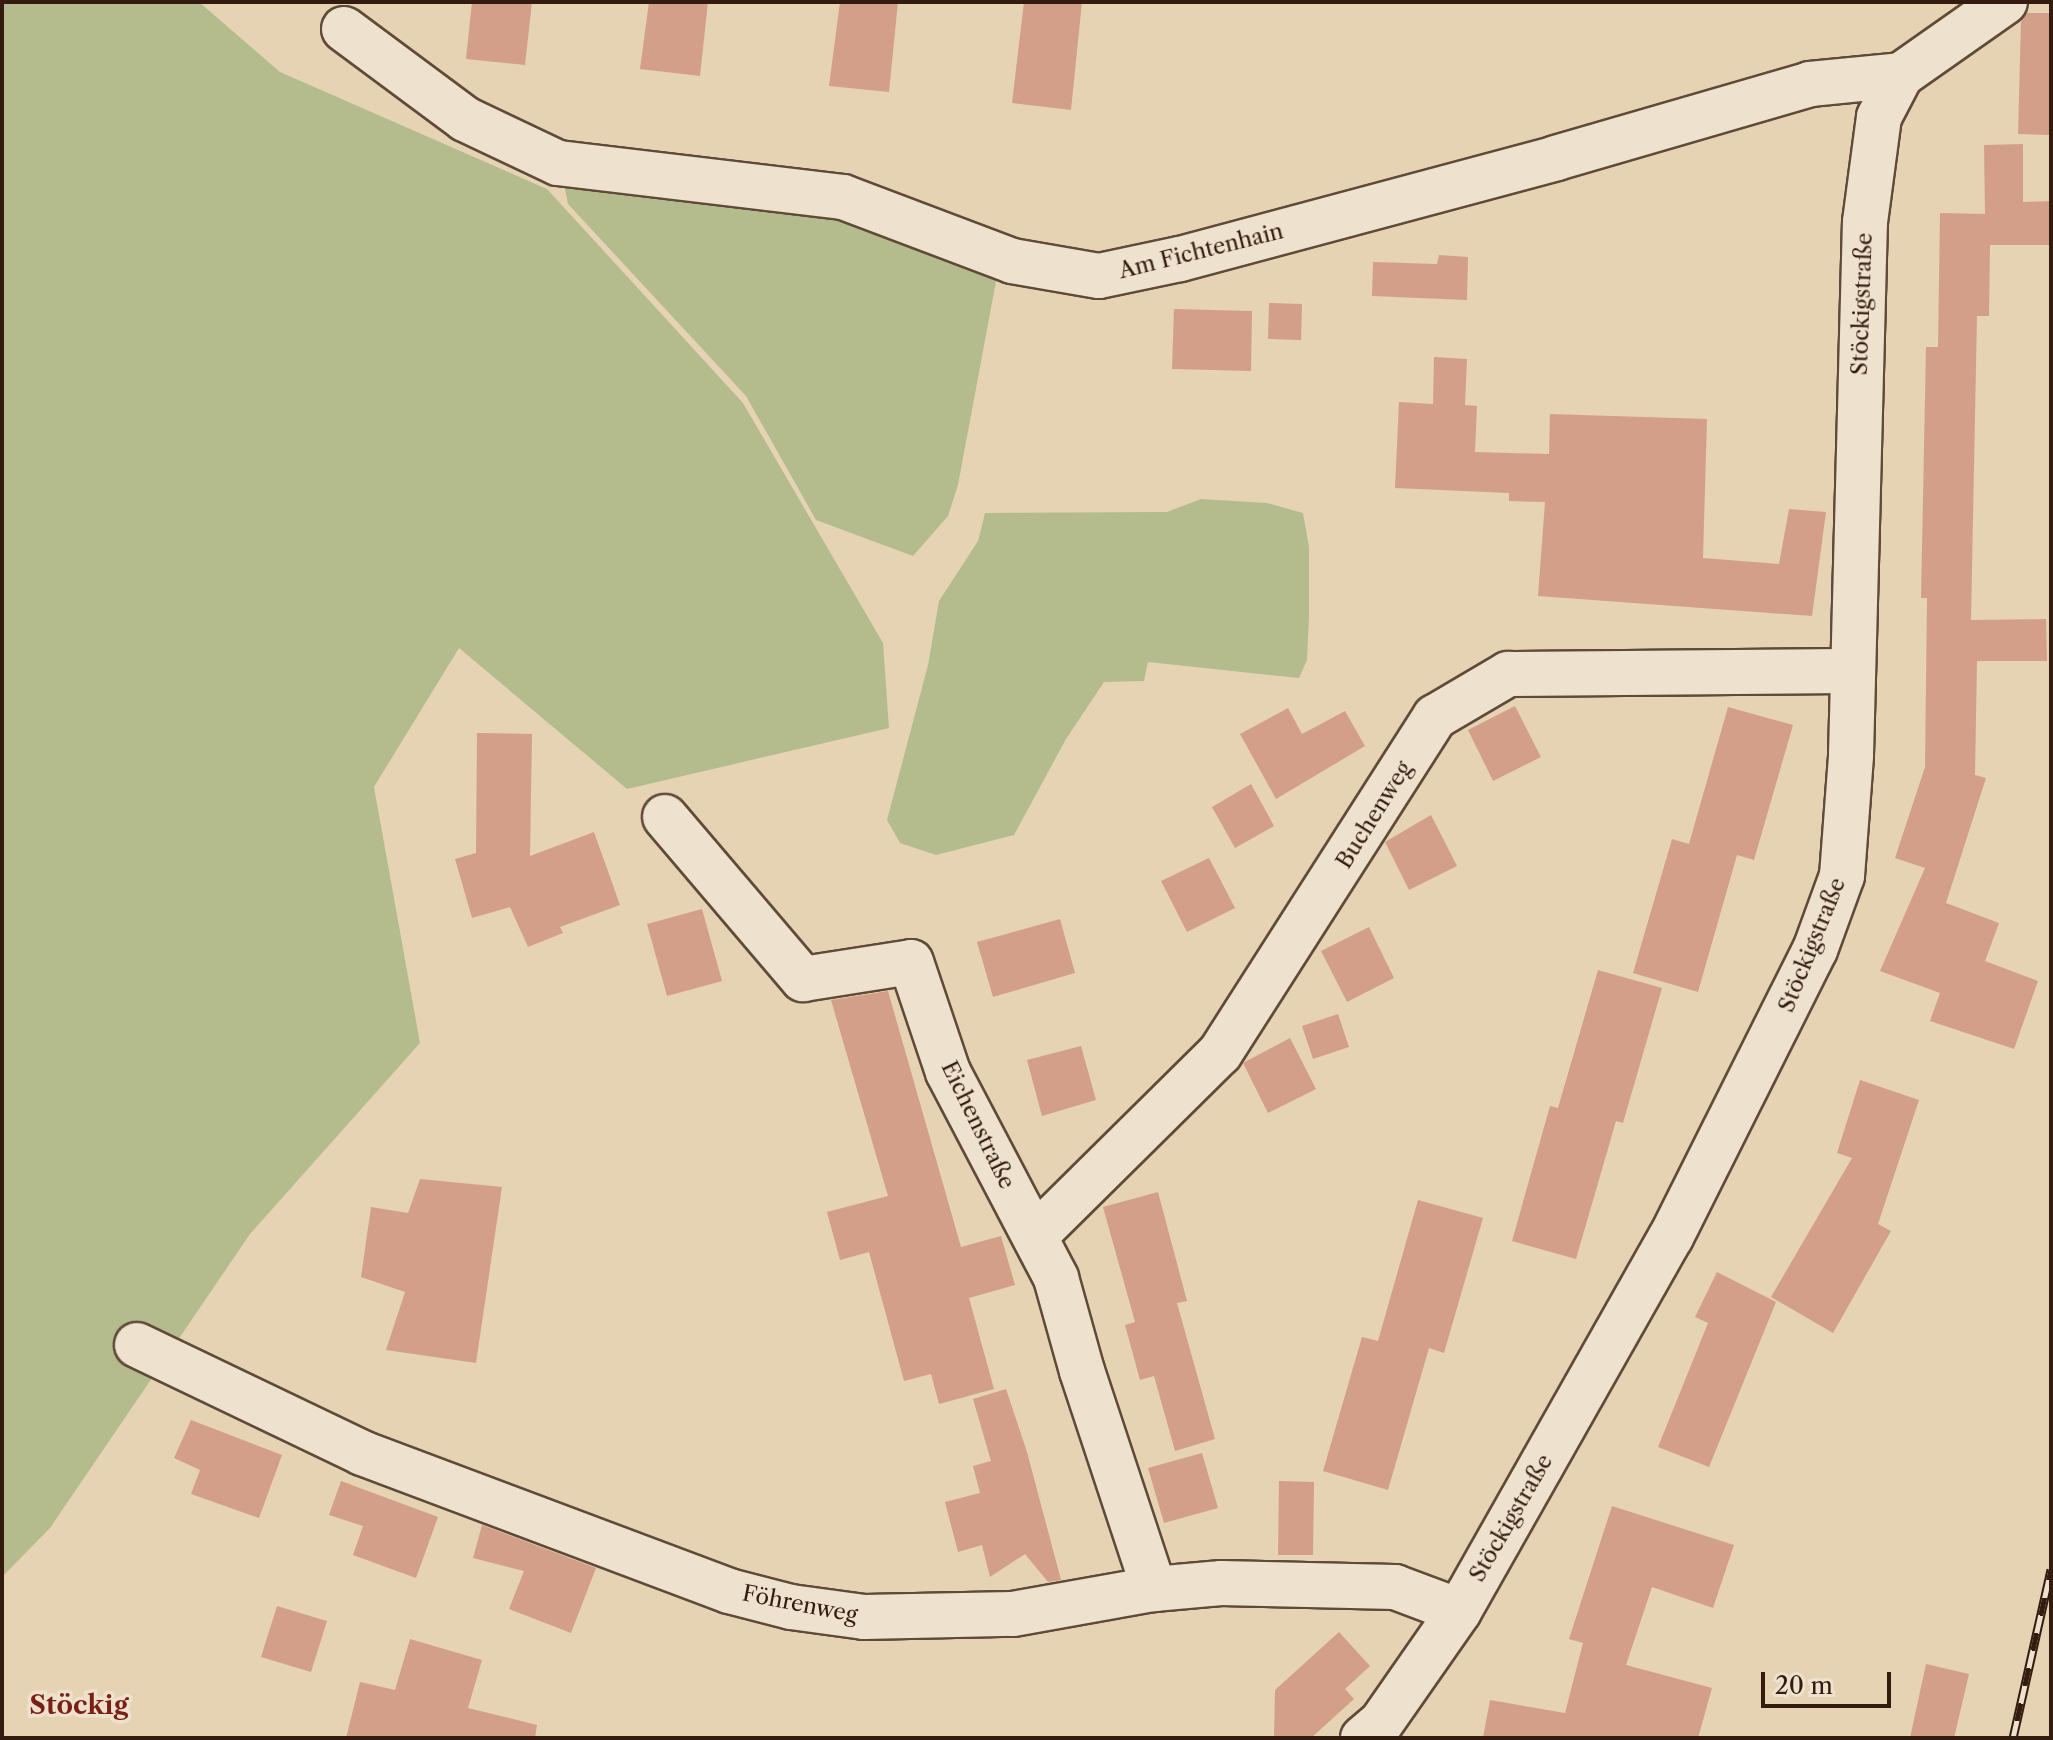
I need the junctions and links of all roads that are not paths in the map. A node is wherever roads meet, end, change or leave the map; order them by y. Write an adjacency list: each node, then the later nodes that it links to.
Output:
1 (2005, 2): 3 (street, Stöckigstraße)
2 (344, 29): 3 (street, Am Fichtenhain)
3 (1901, 75): 4 (street, Stöckigstraße)
4 (1852, 671): 6 (street, Buchenweg); 9 (street, Stöckigstraße)
5 (665, 817): 6 (street, Eichenstraße)
6 (1035, 1236): 8 (street, Eichenstraße)
7 (137, 1345): 8 (street, Föhrenweg)
8 (1154, 1589): 9 (street, Föhrenweg)
9 (1459, 1611): 10 (street, Stöckigstraße)
10 (1363, 1738)

